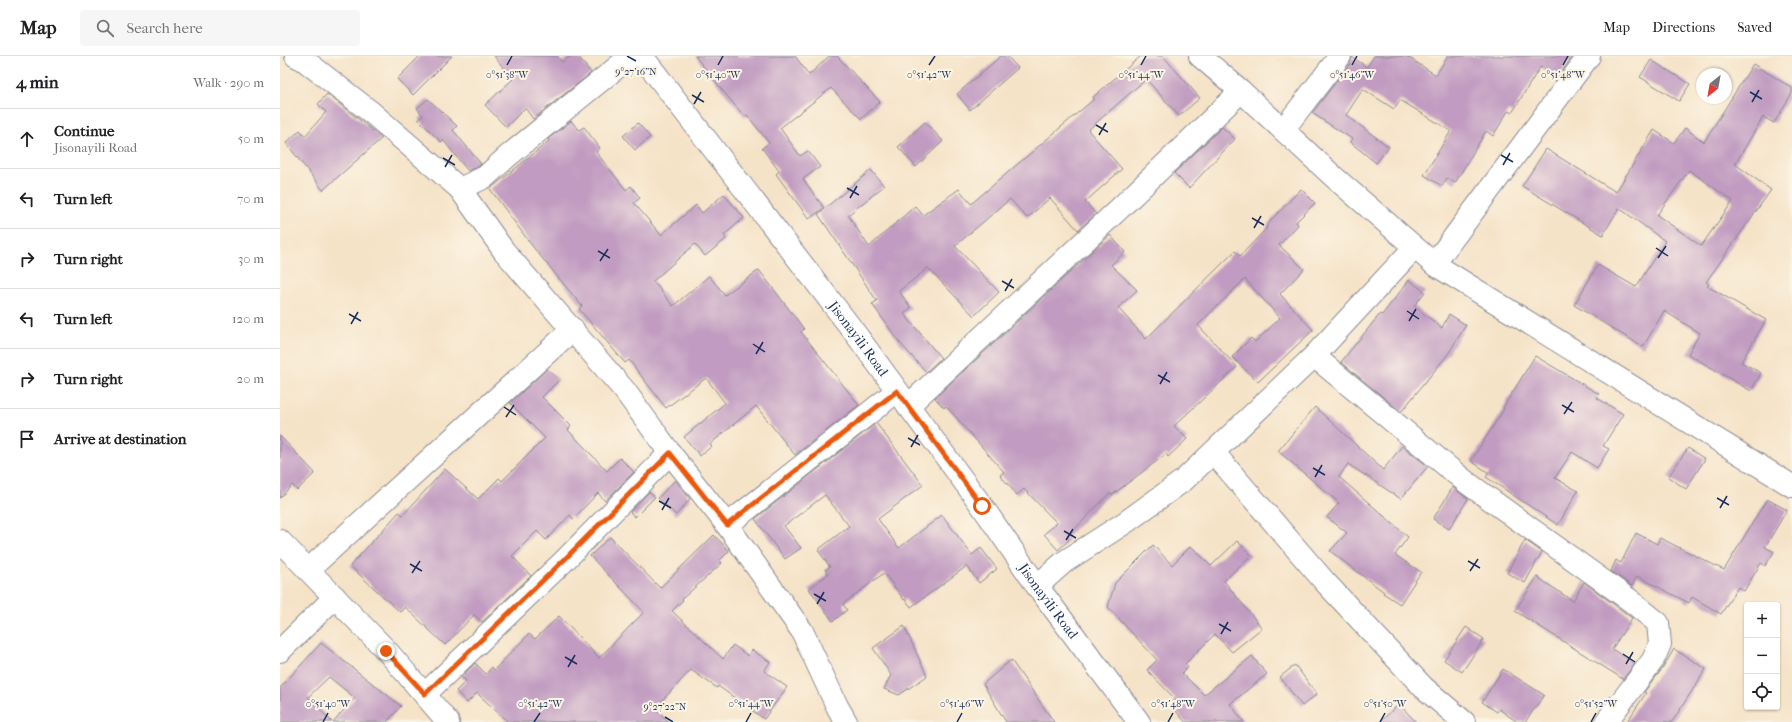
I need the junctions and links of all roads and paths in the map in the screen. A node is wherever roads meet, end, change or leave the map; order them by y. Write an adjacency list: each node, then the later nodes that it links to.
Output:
1 (296, 56): 9 (street)
2 (631, 56): 9 (street)
3 (642, 56): 14 (street, Jisonayili Road)
4 (1200, 56): 7 (street)
5 (1340, 56): 8 (street)
6 (1589, 56): 11 (street)
7 (1241, 91): 8 (street); 14 (street)
8 (1282, 130): 10 (street)
9 (460, 189): 12 (street)
10 (1414, 248): 11 (street); 13 (street)
11 (1434, 264): 17 (street)
12 (573, 329): 15 (street); 20 (street)
13 (1314, 356): 16 (street); 29 (street)
14 (903, 398): 18 (street); 21 (street, Jisonayili Road)
15 (670, 453): 18 (street); 24 (street)
16 (1214, 453): 21 (street); 28 (street)
17 (1792, 486)
18 (727, 525): 26 (street)
19 (280, 542): 20 (street)
20 (308, 570): 22 (street)
21 (1037, 586): 27 (street, Jisonayili Road)
22 (335, 597): 23 (street); 24 (street)
23 (280, 651)
24 (425, 694): 25 (street)
25 (448, 722)
26 (846, 722)
27 (1139, 722)
28 (1464, 722)
29 (1606, 722)

